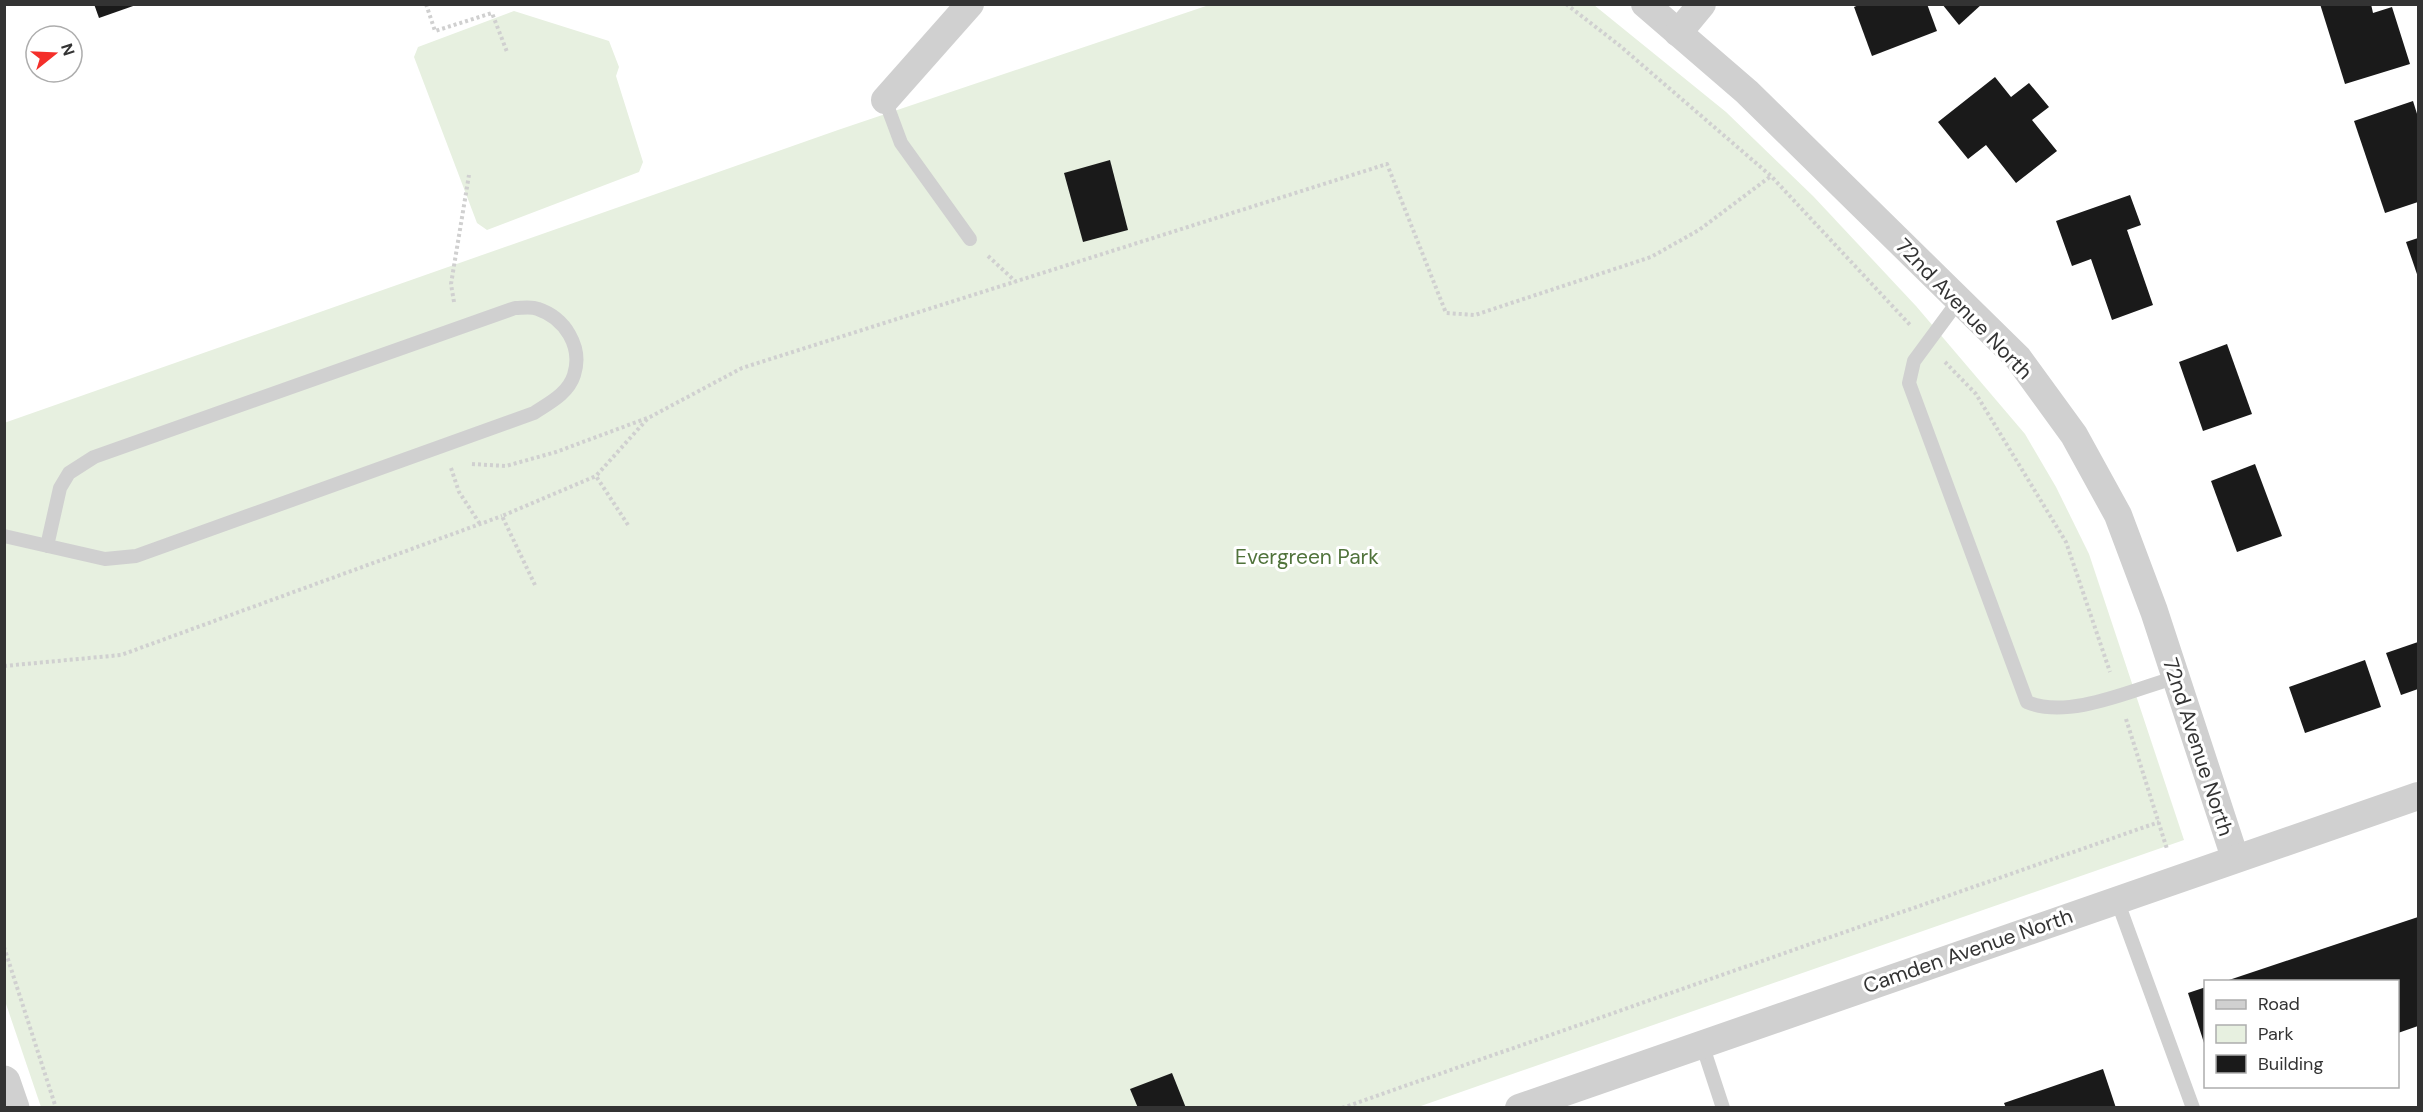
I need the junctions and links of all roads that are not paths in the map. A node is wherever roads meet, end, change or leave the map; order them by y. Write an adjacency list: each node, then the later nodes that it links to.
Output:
1 (970, 4): 5 (street)
2 (1645, 4): 4 (street, 72nd Avenue North)
3 (1702, 4): 4 (street)
4 (1678, 33): 7 (street, 72nd Avenue North)
5 (885, 100): 6 (lane)
6 (970, 239)
7 (1959, 300): 10 (street, 72nd Avenue North); 10 (lane)
8 (4, 536): 9 (lane)
9 (47, 546): 9 (lane)
10 (2174, 678): 12 (street, 72nd Avenue North)
11 (2418, 796): 12 (street, Camden Avenue North)
12 (2235, 858): 13 (street, Camden Avenue North)
13 (2116, 900): 14 (street, Camden Avenue North); 19 (lane)
14 (1702, 1044): 17 (street, Camden Avenue North); 18 (lane)
15 (4, 1082): 16 (street)
16 (13, 1107)
17 (1518, 1107)
18 (1723, 1107)
19 (2193, 1107)

